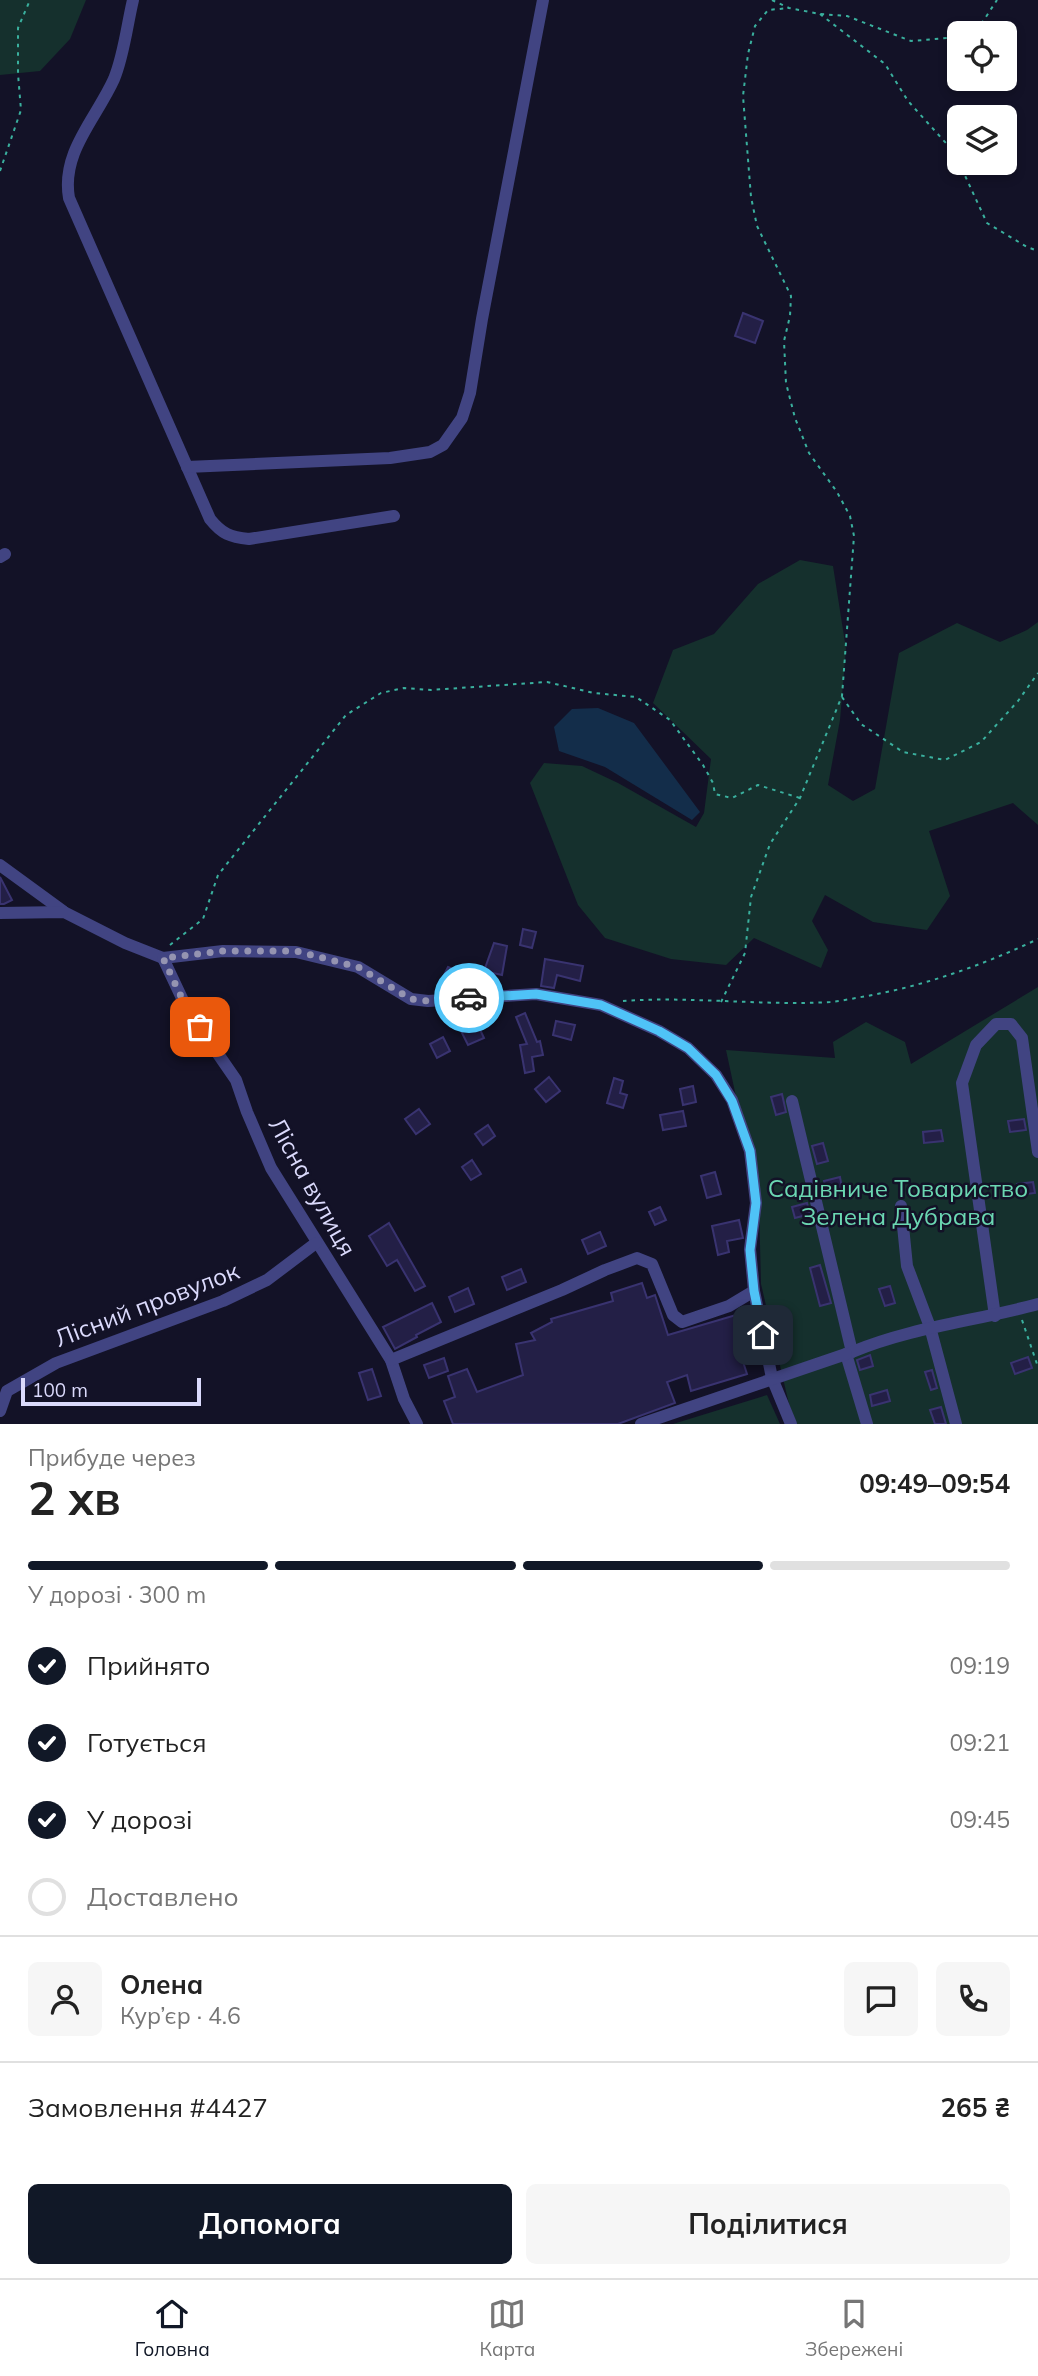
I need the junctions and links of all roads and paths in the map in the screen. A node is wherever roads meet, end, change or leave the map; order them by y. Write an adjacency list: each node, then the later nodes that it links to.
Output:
1 (30, 0): 10 (path)
2 (133, 0): 12 (street)
3 (543, 0): 12 (street)
4 (772, 0): 6 (path)
5 (997, 0): 8 (path)
6 (789, 8): 7 (path); 15 (path)
7 (820, 15): 9 (path); 11 (path)
8 (983, 21)
9 (947, 38)
10 (0, 171)
11 (1038, 251)
12 (187, 467): 13 (street)
13 (394, 516)
14 (1038, 673): 15 (path)
15 (842, 696): 16 (path)
16 (800, 798): 21 (path); 22 (path)
17 (0, 865): 18 (street)
18 (64, 912): 19 (street); 21 (street)
19 (0, 913)
20 (1038, 939): 22 (path)
21 (163, 958): 23 (street); 27 (street, Лісна вулиця)
22 (721, 1002): 23 (path)
23 (601, 1005): 28 (street)
24 (792, 1101): 33 (street)
25 (1038, 1152): 31 (street)
26 (901, 1206): 32 (street)
27 (316, 1243): 34 (street, Лісна вулиця); 37 (street, Лісний провулок)
28 (754, 1291): 34 (street); 36 (street)
29 (1038, 1304): 30 (street)
30 (1018, 1309): 31 (street); 35 (path)
31 (995, 1316): 32 (street)
32 (930, 1328): 33 (street); 42 (street)
33 (849, 1353): 36 (street); 41 (street)
34 (391, 1360): 38 (street, Лісна вулиця)
35 (1038, 1367)
36 (772, 1378): 39 (street); 40 (street)
37 (0, 1411)
38 (416, 1424)
39 (641, 1424)
40 (791, 1424)
41 (867, 1424)
42 (956, 1424)

